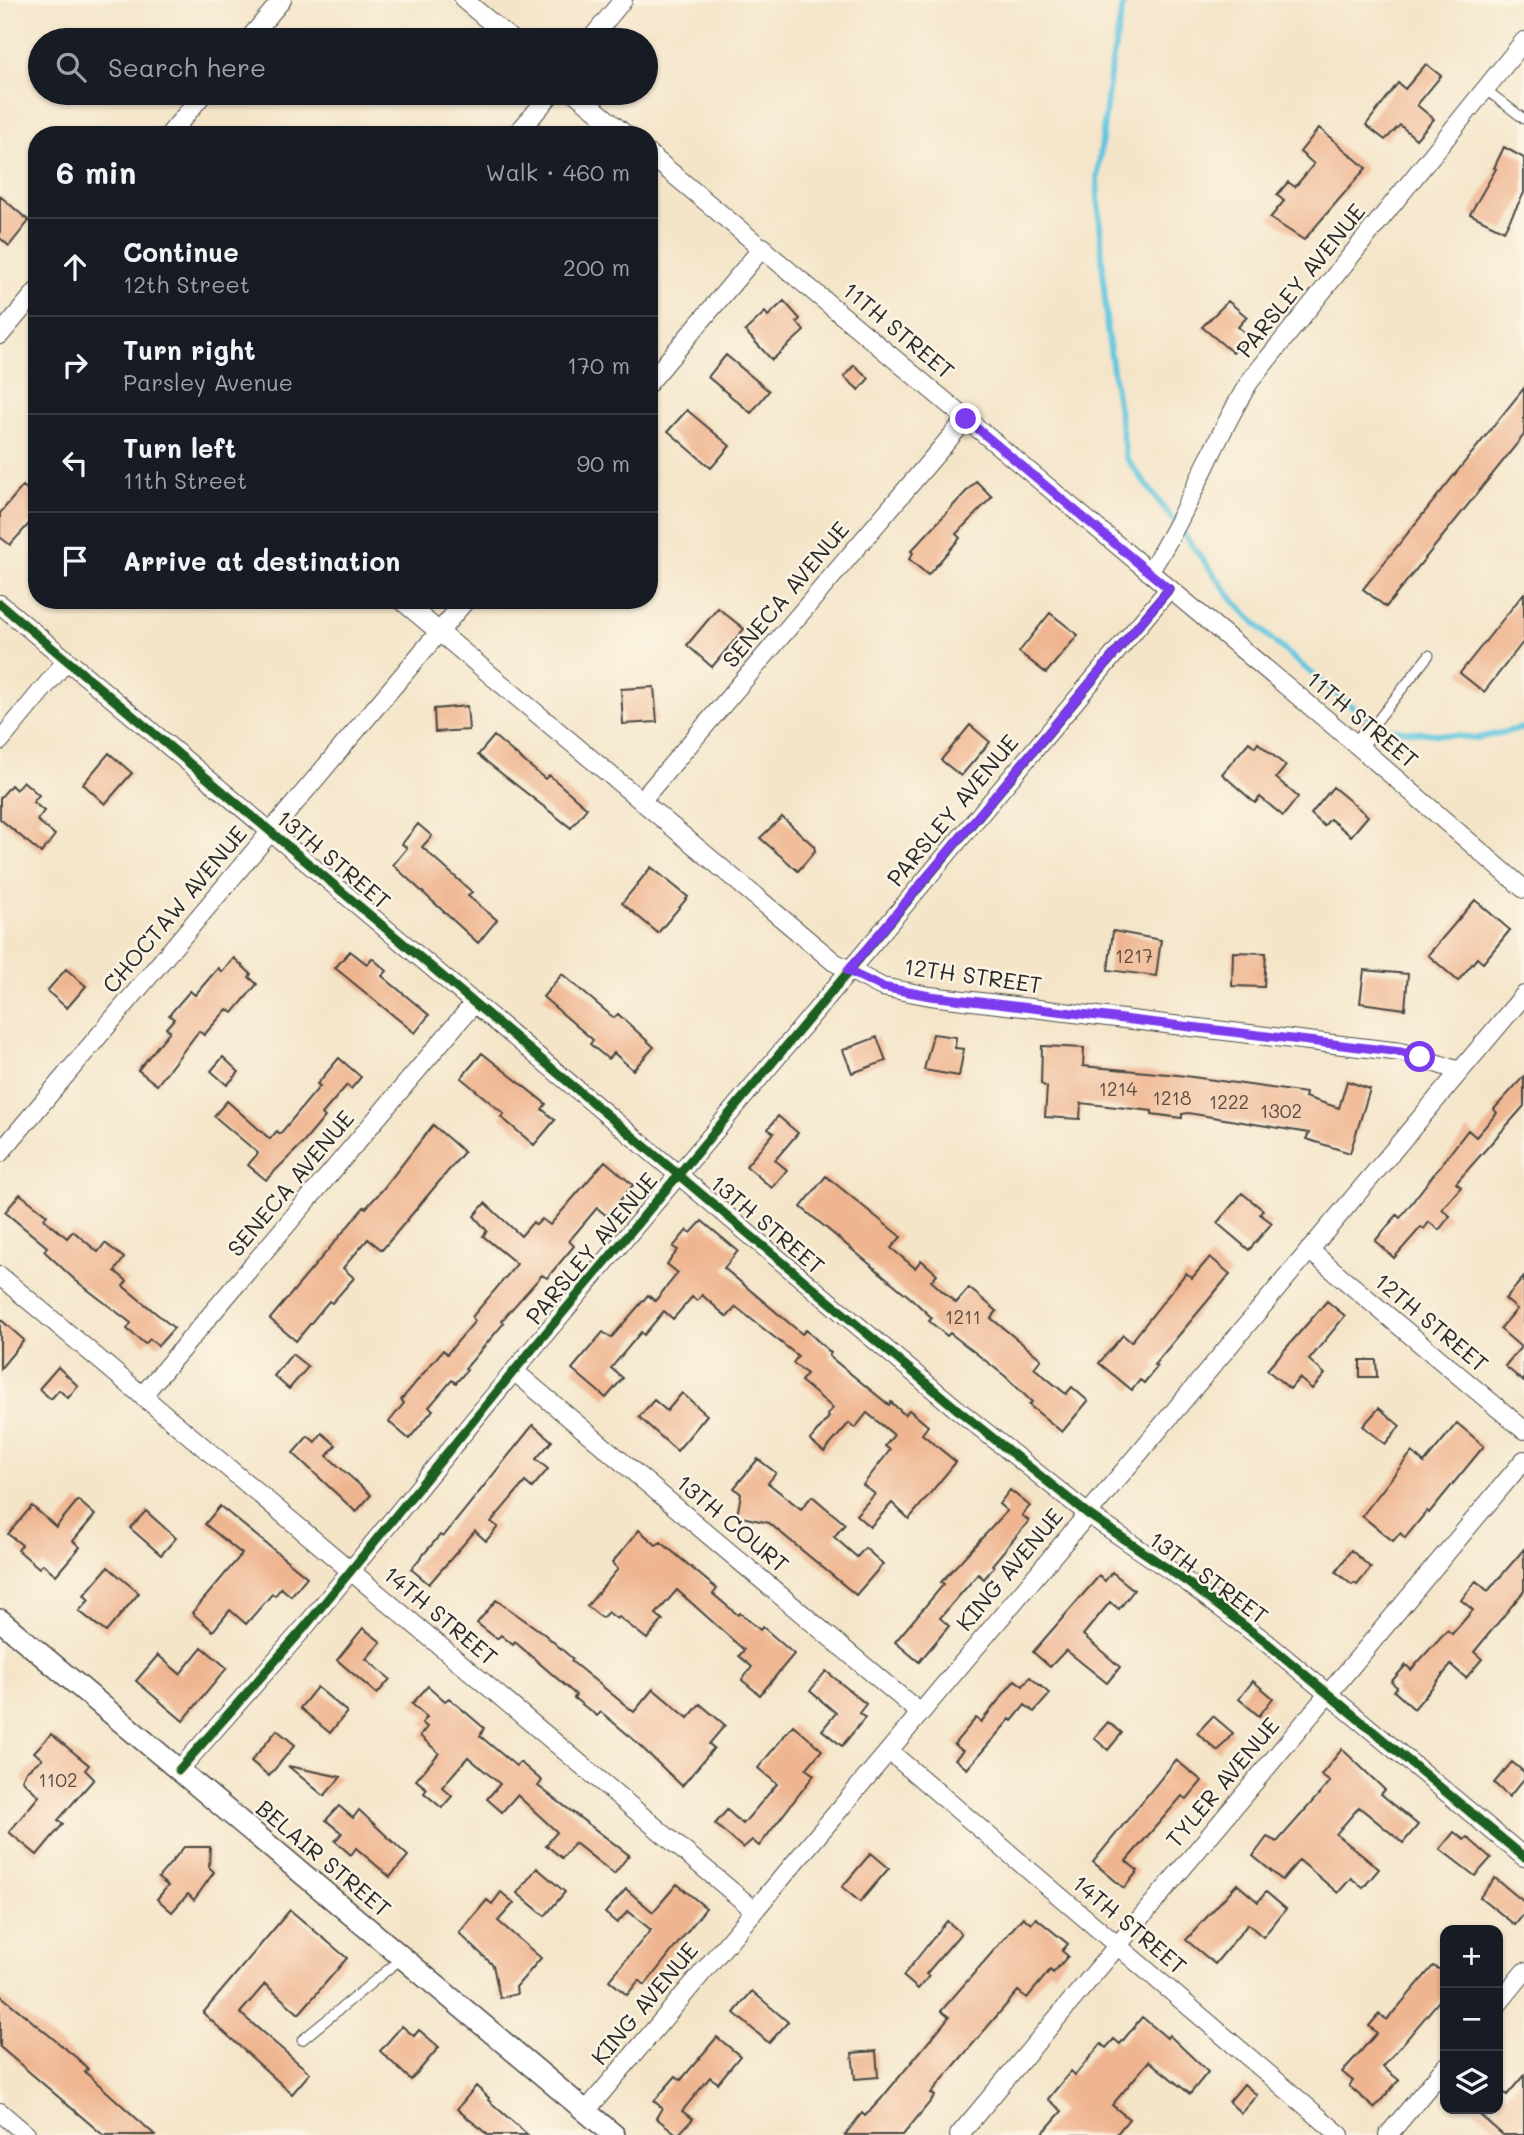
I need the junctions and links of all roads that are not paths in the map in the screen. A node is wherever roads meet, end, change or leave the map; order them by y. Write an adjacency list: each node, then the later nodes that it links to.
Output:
1 (282, 0): 4 (street)
2 (464, 0): 5 (street)
3 (624, 0): 6 (street)
4 (258, 28)
5 (498, 28)
6 (600, 28)
7 (1524, 41): 8 (street, PARSLEY AVENUE)
8 (1485, 89): 12 (lane); 22 (street, PARSLEY AVENUE)
9 (194, 105): 13 (street)
10 (542, 105): 14 (street)
11 (590, 105): 15 (street)
12 (1524, 118)
13 (176, 126)
14 (524, 126)
15 (615, 126)
16 (658, 161): 17 (street, 11TH STREET)
17 (763, 247): 20 (street); 21 (street, 11TH STREET)
18 (28, 302): 19 (street)
19 (0, 335)
20 (658, 372)
21 (966, 419): 22 (street, 11TH STREET); 33 (street, SENECA AVENUE)
22 (1149, 572): 23 (street, 11TH STREET)
23 (1169, 589): 32 (street, 11TH STREET); 36 (street, PARSLEY AVENUE)
24 (0, 604): 29 (street, 13TH STREET)
25 (412, 609): 27 (street, 12TH STREET)
26 (458, 609): 27 (street, CHOCTAW AVENUE)
27 (439, 632): 33 (street, 12TH STREET); 34 (street, CHOCTAW AVENUE)
28 (1429, 655): 30 (lane)
29 (67, 660): 31 (street); 34 (street, 13TH STREET)
30 (1369, 731): 32 (street)
31 (0, 741)
32 (1358, 746): 35 (street, 11TH STREET)
33 (641, 801): 36 (street, 12TH STREET)
34 (271, 831): 38 (street, 13TH STREET); 40 (street, CHOCTAW AVENUE)
35 (1524, 889)
36 (848, 971): 39 (street, 12TH STREET); 41 (street, PARSLEY AVENUE)
37 (1524, 995): 39 (street, KING AVENUE)
38 (475, 1002): 41 (street, 13TH STREET); 45 (street, SENECA AVENUE)
39 (1460, 1071): 42 (street, KING AVENUE)
40 (0, 1153)
41 (679, 1174): 44 (street, PARSLEY AVENUE); 48 (street, 13TH STREET)
42 (1309, 1250): 46 (street, 12TH STREET); 48 (street, KING AVENUE)
43 (0, 1276): 45 (street, 14TH STREET)
44 (514, 1371): 49 (street, PARSLEY AVENUE); 52 (street, 13TH COURT)
45 (142, 1396): 49 (street, 14TH STREET)
46 (1524, 1430)
47 (1524, 1460): 51 (street, TYLER AVENUE)
48 (1087, 1514): 51 (street, 13TH STREET); 52 (street, KING AVENUE)
49 (351, 1570): 54 (street, PARSLEY AVENUE); 56 (street, 14TH STREET)
50 (0, 1620): 54 (street, BELAIR STREET)
51 (1328, 1693): 55 (street, 13TH STREET); 57 (street, TYLER AVENUE)
52 (920, 1713): 53 (street, KING AVENUE)
53 (889, 1751): 56 (street, KING AVENUE); 57 (street, 14TH STREET)
54 (179, 1770): 58 (street, BELAIR STREET)
55 (1524, 1857)
56 (754, 1910): 63 (street, KING AVENUE)
57 (1117, 1945): 67 (street, TYLER AVENUE); 68 (street, 14TH STREET)
58 (402, 1958): 61 (lane); 63 (street, BELAIR STREET)
59 (1524, 1972): 60 (street)
60 (1503, 1998)
61 (302, 2040)
62 (1440, 2073): 69 (street)
63 (586, 2111): 66 (street, BELAIR STREET)
64 (0, 2112): 65 (street)
65 (26, 2135)
66 (614, 2135)
67 (959, 2135)
68 (1340, 2135)
69 (1388, 2135)

